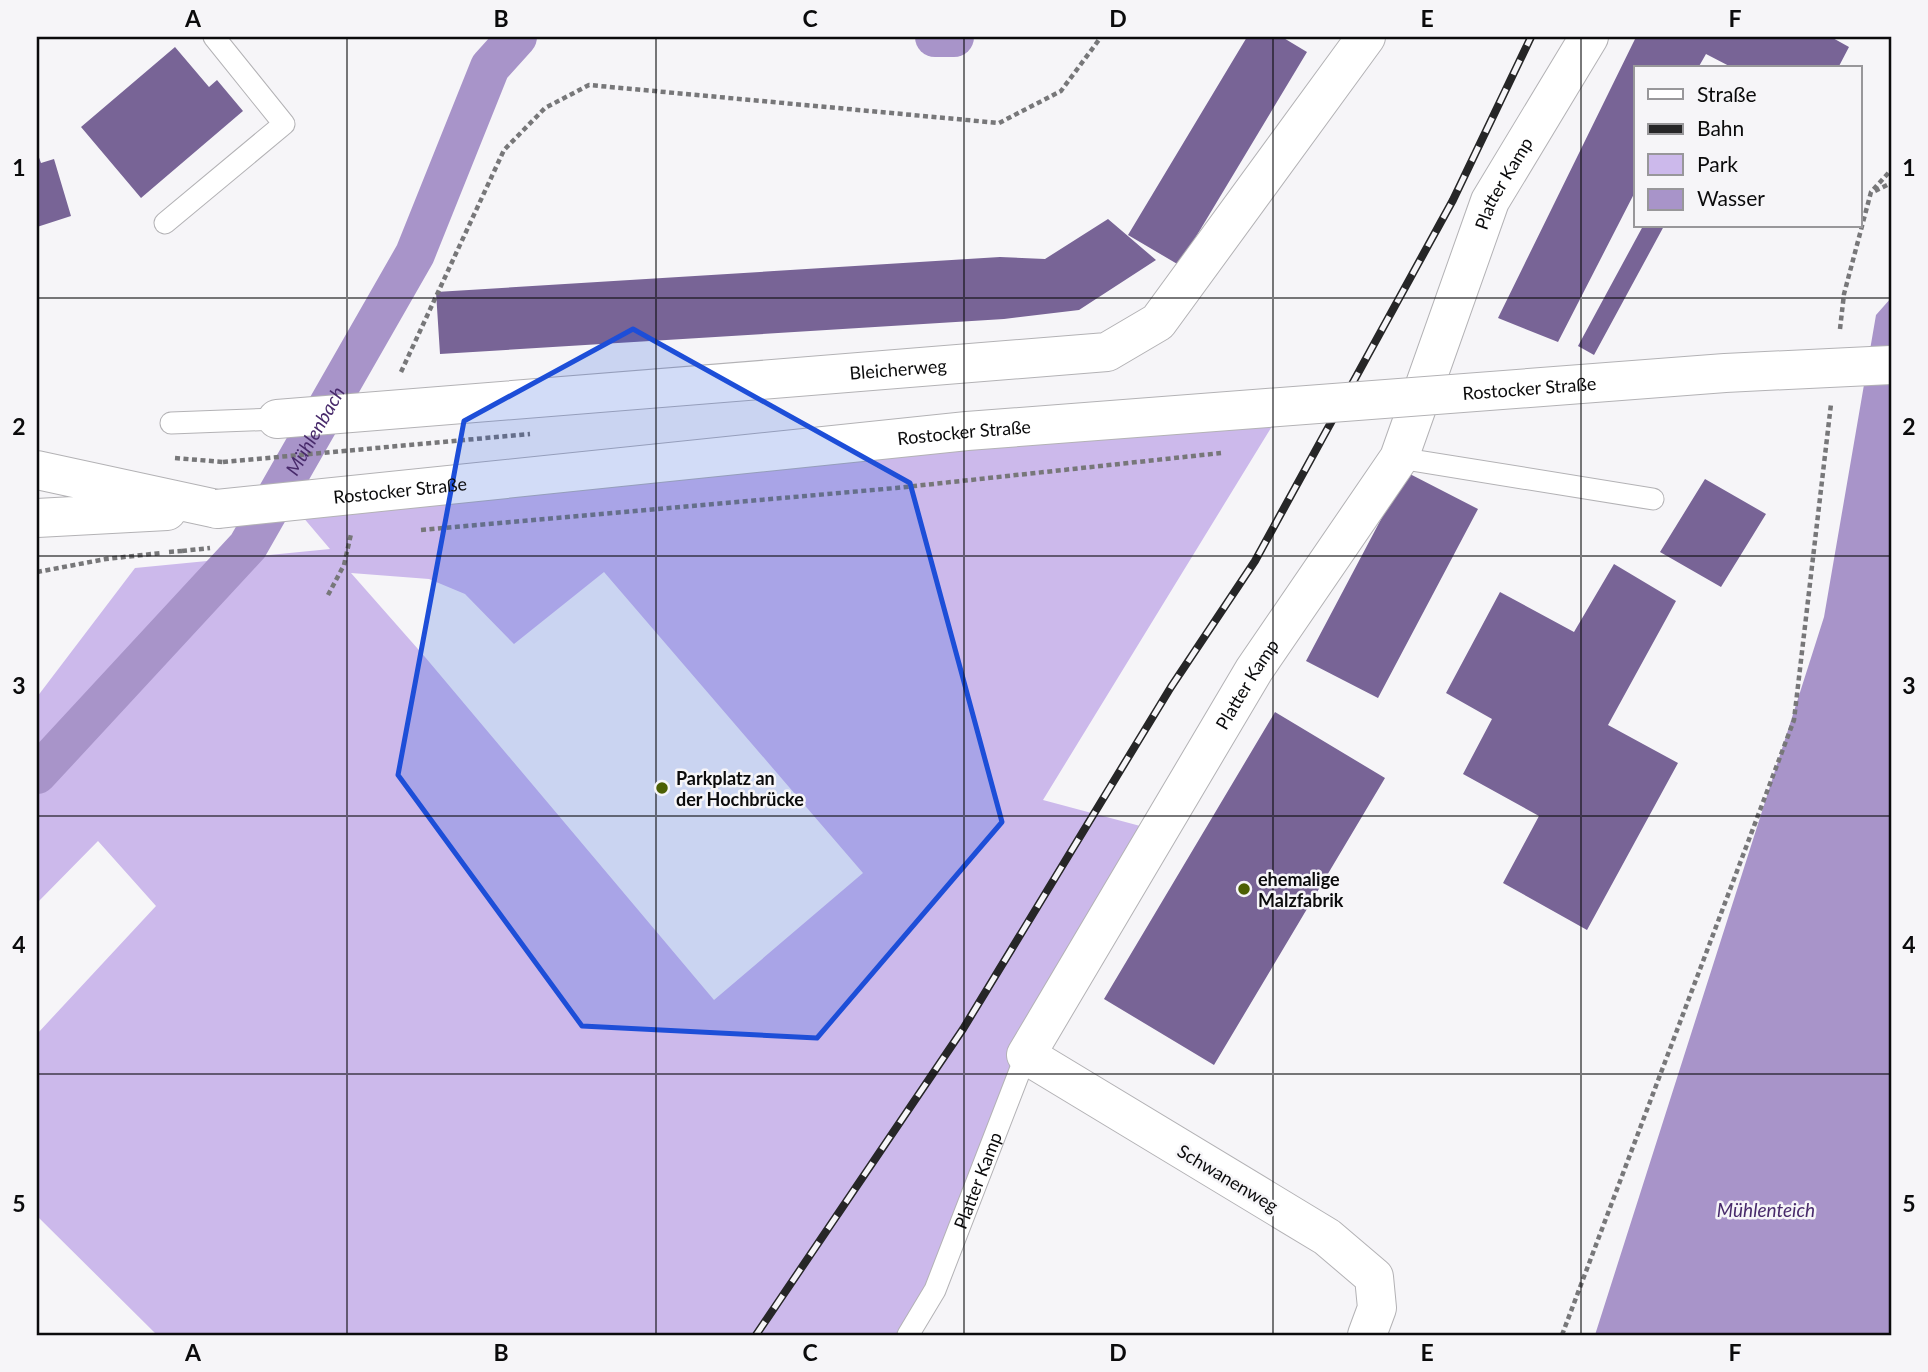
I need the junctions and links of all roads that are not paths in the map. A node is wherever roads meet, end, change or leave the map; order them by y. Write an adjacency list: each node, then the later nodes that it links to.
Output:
1 (214, 37): 4 (lane)
2 (1366, 37): 6 (street, Bleicherweg)
3 (1589, 37): 8 (street, Platter Kamp)
4 (165, 223)
5 (1891, 365): 11 (street, Rostocker Straße, bridge)
6 (277, 419): 7 (lane)
7 (172, 423)
8 (1399, 458): 10 (lane); 13 (street, Platter Kamp)
9 (37, 470): 11 (street)
10 (1653, 499)
11 (217, 509): 12 (street, Rostocker Straße)
12 (37, 518)
13 (1026, 1055): 14 (lane, Platter Kamp); 15 (street, Schwanenweg)
14 (908, 1335)
15 (1367, 1335)

